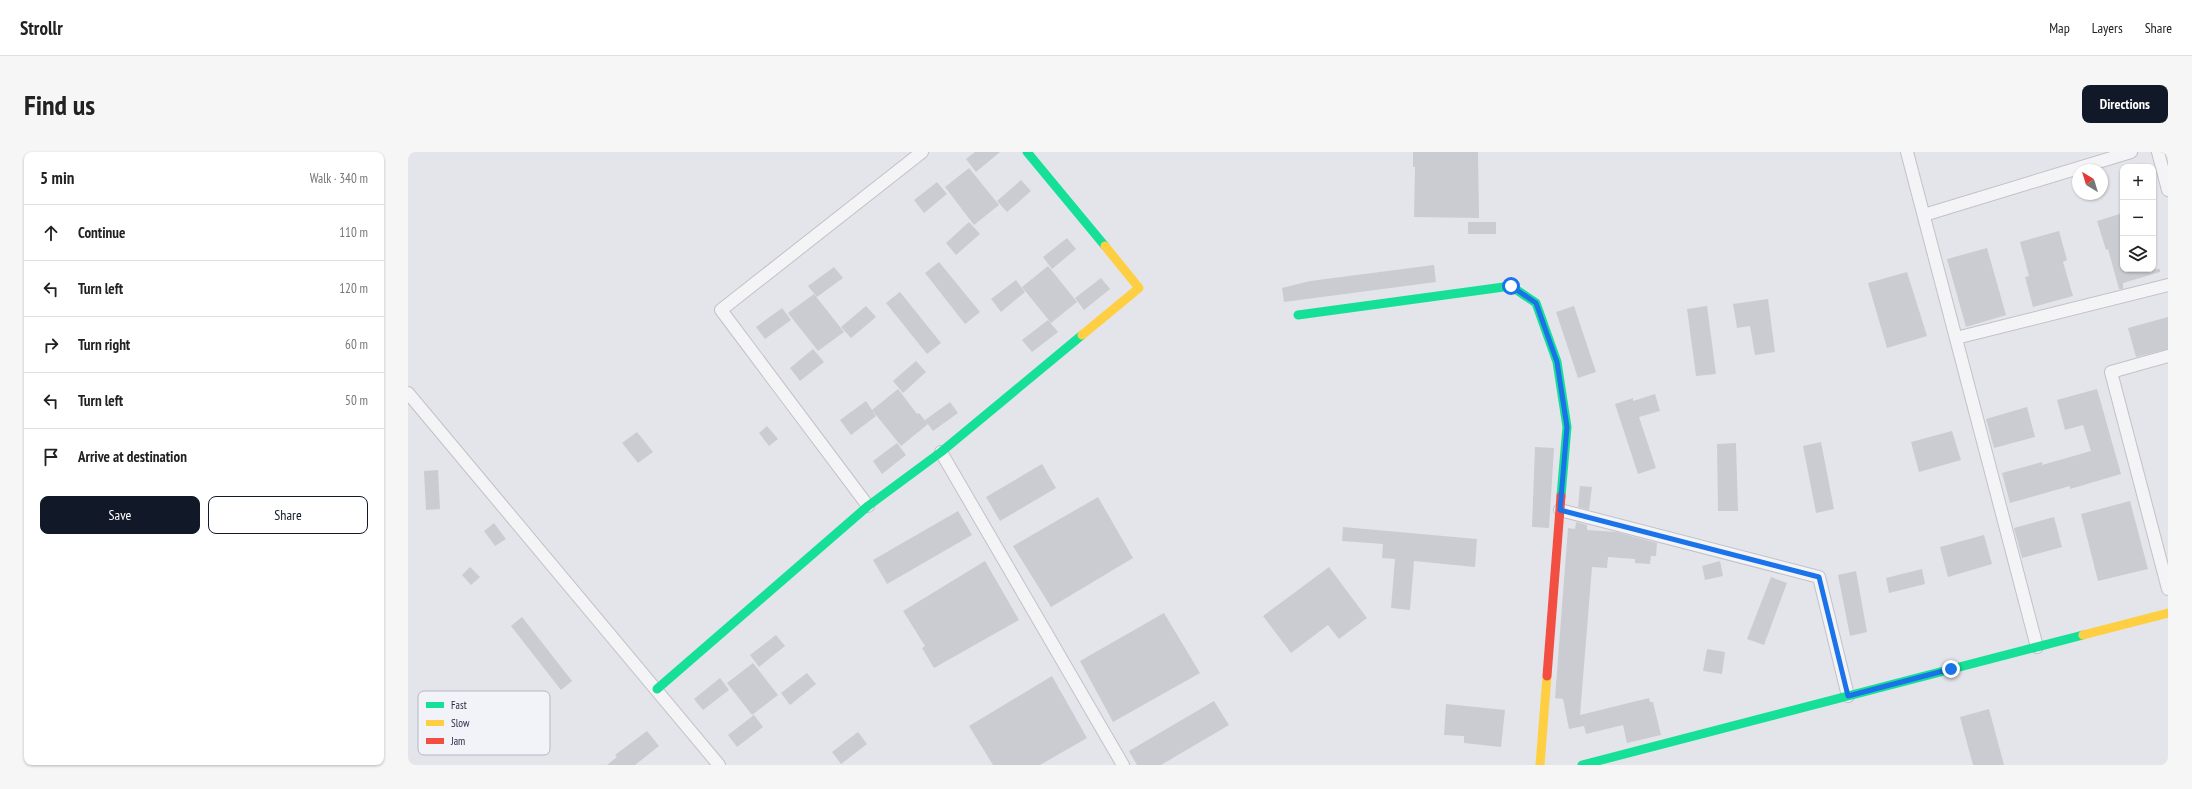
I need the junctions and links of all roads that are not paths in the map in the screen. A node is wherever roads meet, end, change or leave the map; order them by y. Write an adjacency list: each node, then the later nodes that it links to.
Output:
1 (922, 152): 14 (street)
2 (1027, 152): 13 (street)
3 (1907, 152): 7 (street)
4 (2131, 152): 7 (street)
5 (2158, 152): 6 (street)
6 (2168, 190)
7 (1924, 215): 10 (street)
8 (2168, 285): 10 (street)
9 (1298, 315): 15 (street)
10 (1956, 338): 18 (street)
11 (2168, 356): 16 (street)
12 (408, 393): 19 (street)
13 (941, 452): 14 (street); 22 (street)
14 (868, 506): 19 (street)
15 (1560, 510): 20 (street); 23 (street)
16 (2168, 589)
17 (2168, 613): 18 (street)
18 (2037, 647): 20 (street)
19 (657, 689): 21 (street)
20 (1848, 696): 24 (street)
21 (719, 765)
22 (1123, 765)
23 (1540, 765)
24 (1582, 765)

